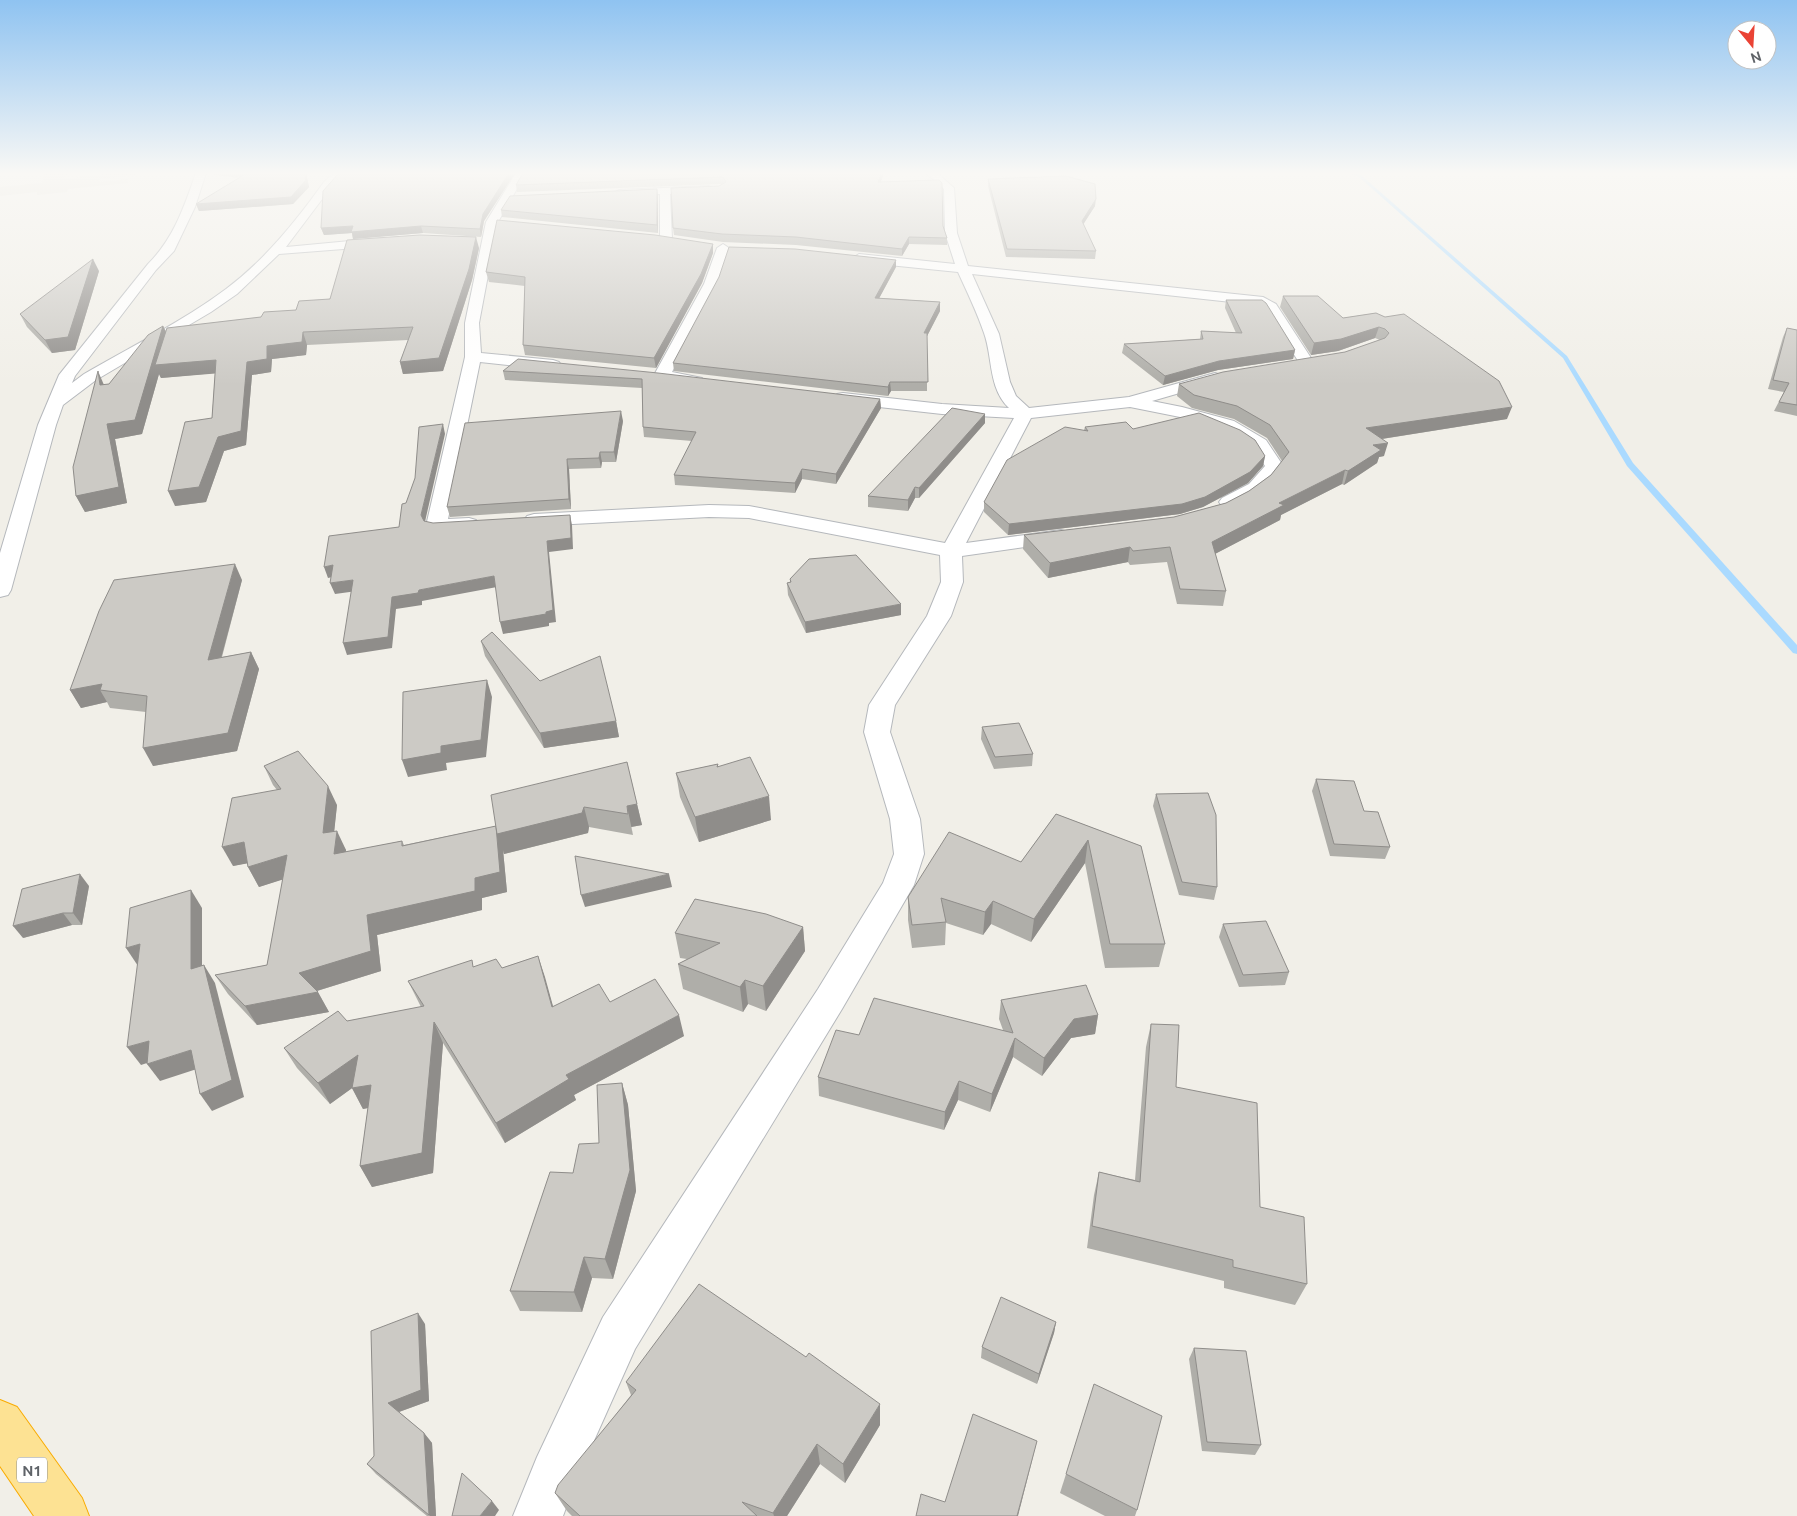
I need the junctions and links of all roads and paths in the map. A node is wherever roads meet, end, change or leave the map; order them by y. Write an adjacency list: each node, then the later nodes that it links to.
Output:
1 (172, 244): 19 (street)
2 (282, 244): 7 (street)
3 (360, 244): 7 (street)
4 (484, 244): 10 (street)
5 (955, 244): 9 (street)
6 (724, 248): 14 (street)
7 (276, 251): 19 (street)
8 (844, 256): 9 (street)
9 (963, 269): 11 (street); 20 (street)
10 (473, 357): 12 (street); 23 (street)
11 (1286, 365)
12 (572, 367)
13 (642, 373): 14 (street)
14 (662, 375): 16 (street)
15 (1228, 376): 18 (street)
16 (708, 382)
17 (825, 396): 20 (street)
18 (1130, 402): 20 (street); 21 (street)
19 (56, 403): 26 (street)
20 (1025, 414): 25 (street)
21 (1210, 513)
22 (521, 520): 25 (street)
23 (483, 523)
24 (1077, 534): 25 (street)
25 (951, 551): 29 (street)
26 (0, 590)
27 (0, 1424): 28 (highway, N1)
28 (64, 1516)
29 (538, 1516)

